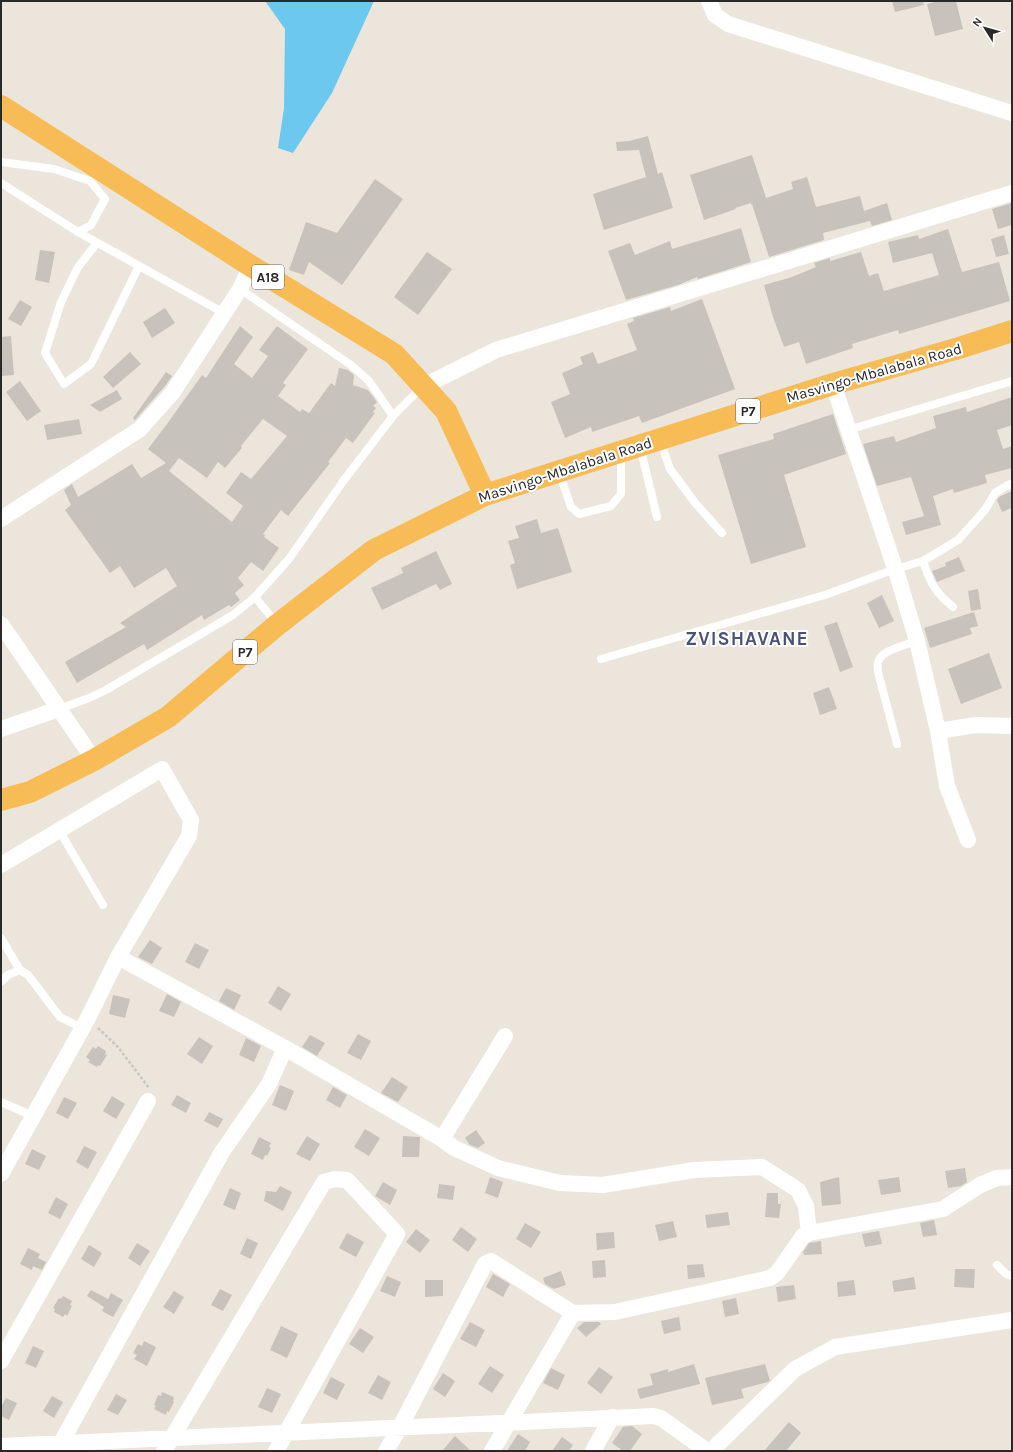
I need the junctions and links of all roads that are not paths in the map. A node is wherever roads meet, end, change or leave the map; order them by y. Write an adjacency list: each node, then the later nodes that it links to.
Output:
1 (708, 1): 3 (street)
2 (1, 106): 10 (highway, A18)
3 (1012, 113)
4 (1, 162): 7 (lane)
5 (1, 184): 7 (lane)
6 (1012, 193): 16 (street)
7 (78, 232): 8 (lane)
8 (97, 243): 9 (lane); 9 (lane)
9 (139, 266): 12 (lane)
10 (251, 266): 11 (street); 16 (highway, A18)
11 (240, 289): 12 (street); 17 (lane)
12 (224, 313): 25 (street)
13 (1012, 331): 15 (highway, Masvingo-Mbalabala Road / P7)
14 (1012, 381): 18 (lane)
15 (833, 384): 18 (street); 19 (highway, Masvingo-Mbalabala Road / P7)
16 (424, 386): 17 (lane); 23 (highway, A18)
17 (393, 416): 29 (lane)
18 (848, 430): 28 (street)
19 (660, 439): 20 (highway, Masvingo-Mbalabala Road / P7); 26 (lane)
20 (630, 449): 21 (highway, Masvingo-Mbalabala Road / P7); 21 (lane); 24 (lane)
21 (558, 471): 23 (highway, Masvingo-Mbalabala Road / P7)
22 (1012, 484): 27 (lane)
23 (485, 495): 32 (highway, Masvingo-Mbalabala Road / P7)
24 (657, 517)
25 (1, 519)
26 (722, 533)
27 (923, 561): 28 (lane); 30 (lane)
28 (895, 569): 33 (street); 34 (lane)
29 (255, 597): 32 (lane); 35 (lane)
30 (953, 607)
31 (1, 624): 35 (street)
32 (277, 625): 40 (highway, Masvingo-Mbalabala Road / P7)
33 (917, 641): 38 (street); 39 (lane)
34 (601, 660)
35 (59, 709): 37 (street); 40 (street)
36 (1012, 726): 38 (street)
37 (1, 729)
38 (938, 731): 43 (street)
39 (897, 744)
40 (94, 760): 41 (highway, Masvingo-Mbalabala Road / P7)
41 (1, 800)
42 (58, 830): 44 (street); 45 (lane); 47 (street)
43 (968, 840)
44 (1, 865)
45 (103, 905)
46 (1, 938): 48 (lane)
47 (118, 957): 50 (street); 52 (street)
48 (20, 970): 49 (lane); 50 (lane)
49 (1, 982)
50 (85, 1023): 55 (street)
51 (505, 1036): 56 (street)
52 (285, 1048): 56 (street); 71 (street)
53 (148, 1101): 64 (street)
54 (1, 1102): 55 (lane)
55 (33, 1116): 57 (street)
56 (442, 1139): 59 (street)
57 (1, 1174)
58 (1012, 1177): 59 (street)
59 (809, 1233): 62 (street)
60 (997, 1265): 61 (lane)
61 (1012, 1276)
62 (573, 1313): 66 (street); 67 (street)
63 (1012, 1320): 77 (street)
64 (1, 1361)
65 (612, 1417): 66 (street); 75 (street); 76 (street)
66 (509, 1422): 67 (street); 74 (street)
67 (400, 1427): 68 (street); 73 (street)
68 (287, 1432): 69 (street); 69 (street); 72 (street)
69 (168, 1444): 71 (street)
70 (1, 1446): 71 (street)
71 (58, 1447)
72 (276, 1451)
73 (386, 1451)
74 (492, 1451)
75 (593, 1451)
76 (707, 1451)
77 (711, 1451)

